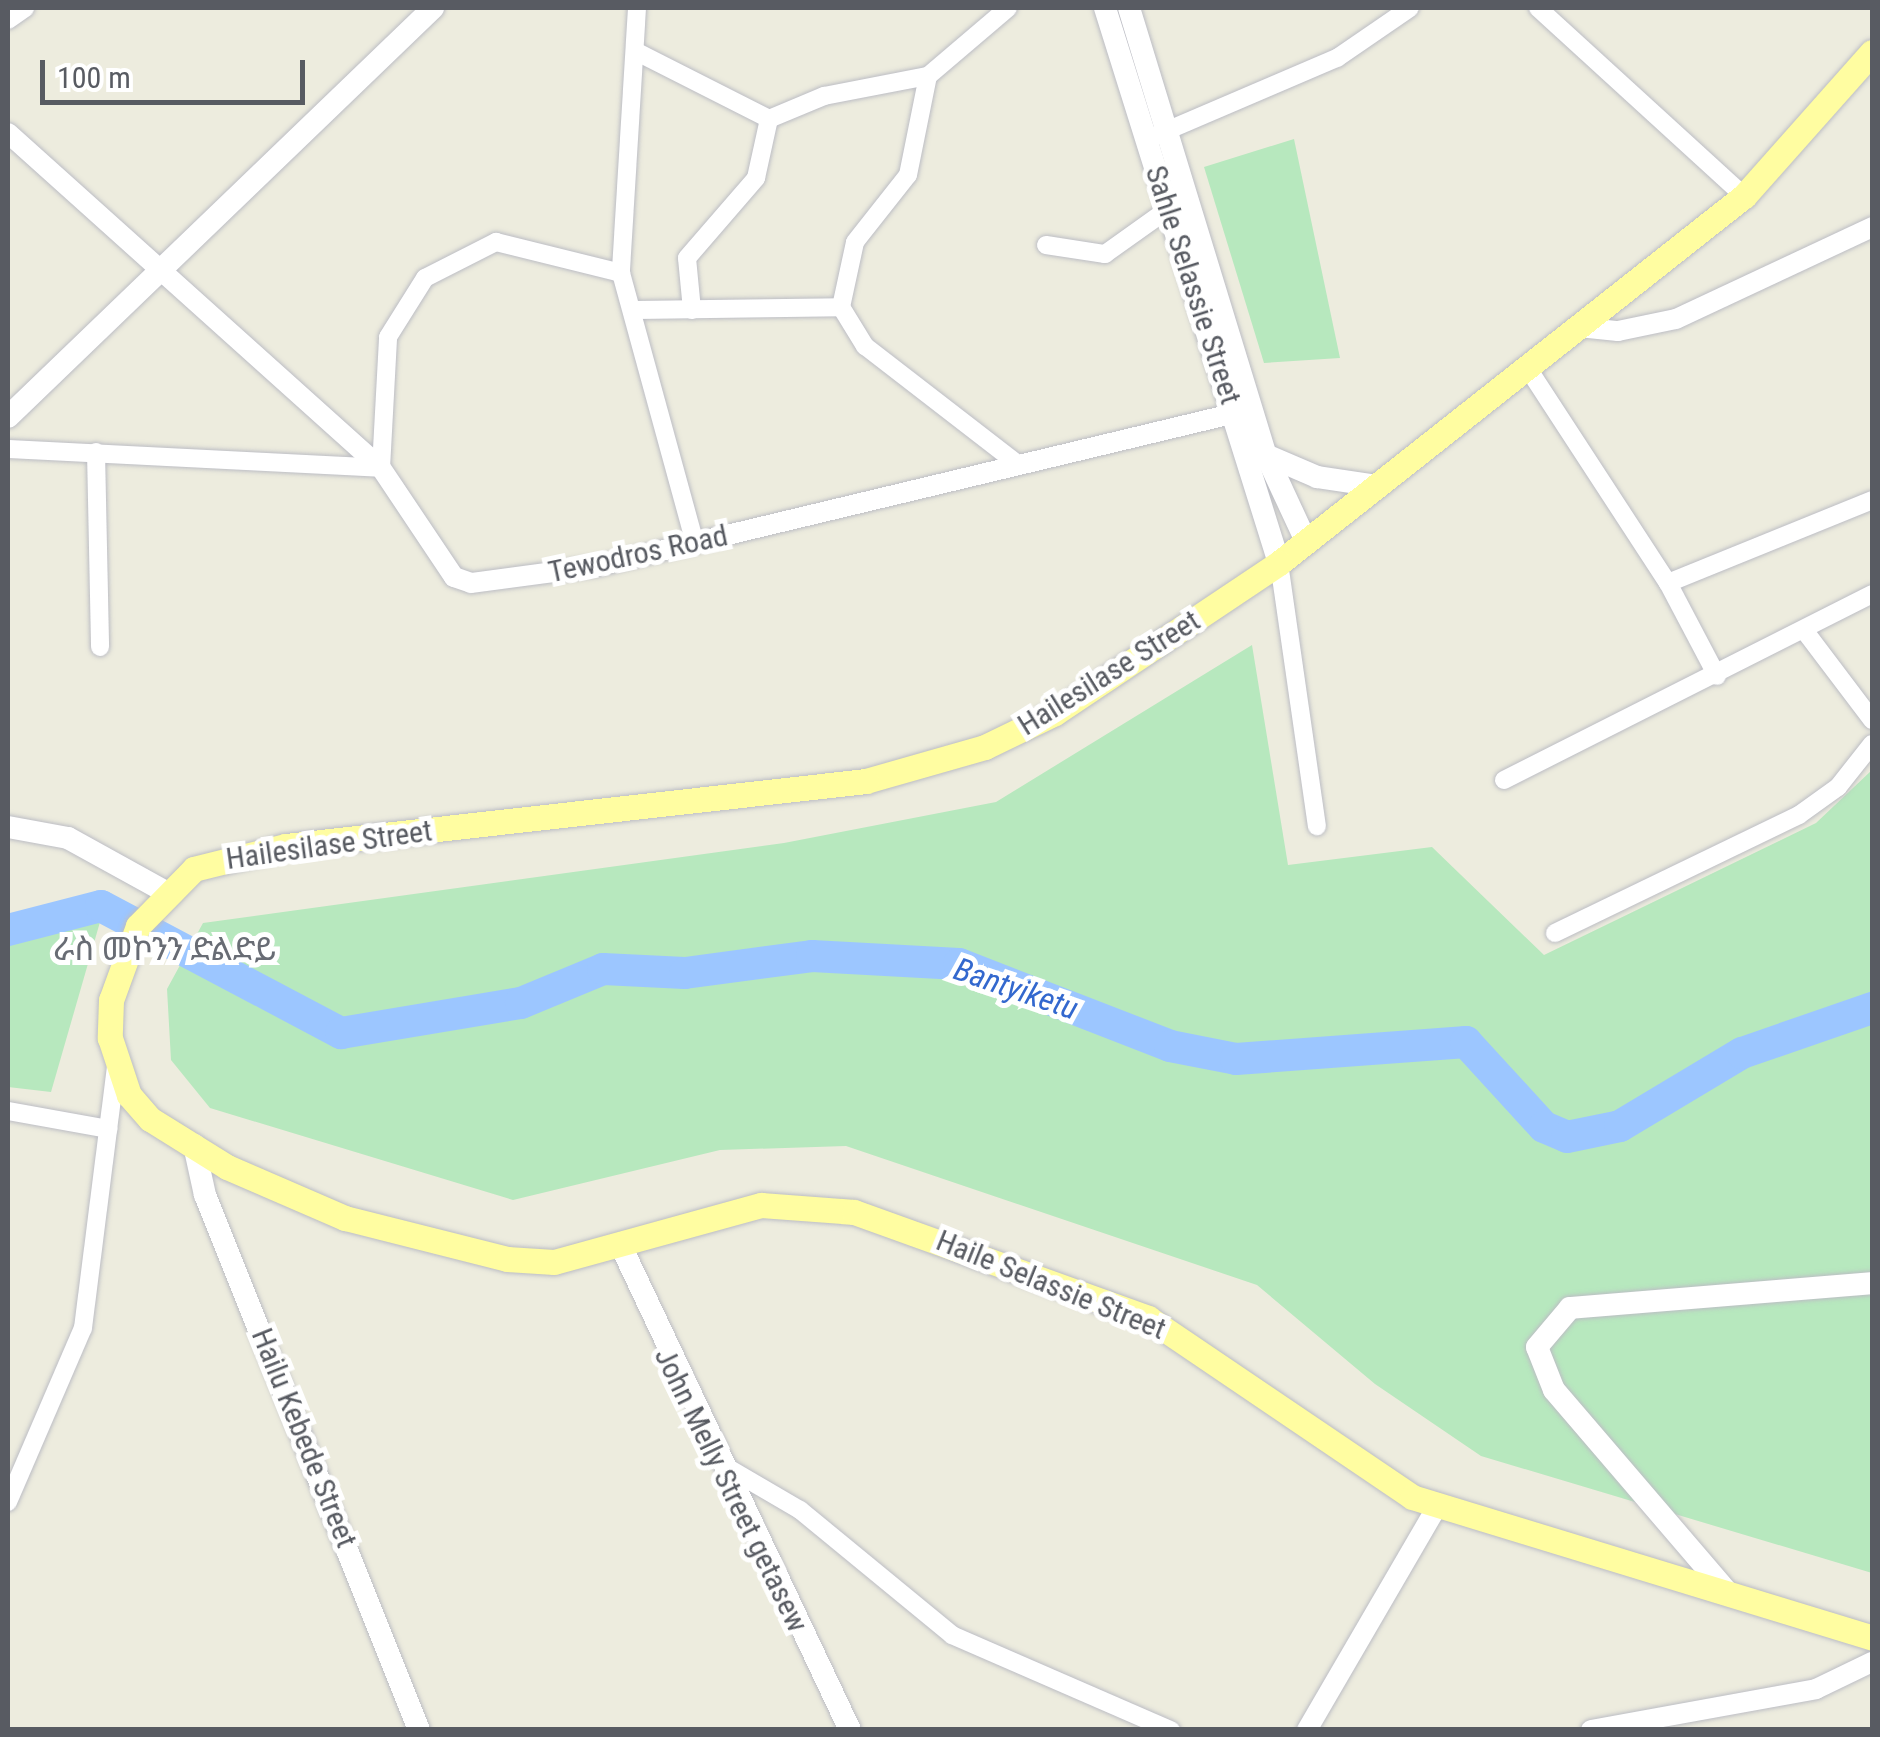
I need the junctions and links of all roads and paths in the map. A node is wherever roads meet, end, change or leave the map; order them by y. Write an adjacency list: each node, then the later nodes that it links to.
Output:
1 (24, 8): 9 (street)
2 (432, 8): 20 (main road)
3 (636, 8): 11 (street)
4 (1105, 8): 15 (main road, Sahle Selassie Street)
5 (1129, 8): 15 (main road)
6 (1410, 8): 15 (street)
7 (1538, 8): 16 (street)
8 (995, 10): 12 (street)
9 (8, 20)
10 (1872, 52): 16 (main road, Hailesilase Street)
11 (640, 53): 13 (street); 21 (street)
12 (928, 76): 13 (street); 22 (street)
13 (769, 119): 24 (street)
14 (8, 133): 20 (street, Tewodros Road)
15 (1158, 135): 17 (main road, Sahle Selassie Street)
16 (1744, 196): 25 (main road, Hailesilase Street)
17 (1178, 202): 19 (street); 27 (main road, Sahle Selassie Street)
18 (1872, 227): 25 (street)
19 (1046, 244)
20 (162, 272): 28 (main road); 33 (street, Tewodros Road)
21 (621, 272): 23 (street); 33 (street)
22 (841, 307): 24 (street); 32 (street)
23 (636, 310): 24 (street); 37 (street)
24 (692, 310)
25 (1578, 327): 26 (main road, Hailesilase Street)
26 (1527, 367): 34 (main road, Hailesilase Street); 39 (street)
27 (1243, 411): 31 (main road); 32 (street, Tewodros Road); 38 (main road, Sahle Selassie Street)
28 (8, 418)
29 (8, 449): 30 (street)
30 (96, 452): 33 (street); 42 (street)
31 (1266, 455): 34 (main road); 36 (main road)
32 (1019, 464): 37 (street, Tewodros Road)
33 (381, 468): 37 (street, Tewodros Road)
34 (1377, 486): 36 (main road, Hailesilase Street)
35 (1872, 500): 39 (street)
36 (1306, 541): 38 (main road, Hailesilase Street)
37 (695, 544)
38 (1278, 563): 48 (street); 49 (main road, Hailesilase Street)
39 (1668, 583): 43 (street)
40 (1872, 594): 41 (street)
41 (1804, 630): 43 (street); 44 (street)
42 (100, 647)
43 (1716, 676): 46 (street)
44 (1872, 720)
45 (1872, 744): 50 (street)
46 (1504, 780)
47 (8, 826): 49 (main road)
48 (1316, 826)
49 (164, 892): 51 (main road, Hailesilase Street)
50 (1555, 933)
51 (116, 1068): 53 (street); 54 (main road, Hailesilase Street)
52 (8, 1111): 53 (street)
53 (108, 1130): 58 (street)
54 (194, 1145): 55 (main road, Haile Selassie Street); 63 (main road, Hailu Kebede Street)
55 (620, 1246): 57 (main road, John Melly Street getasew); 59 (main road, Haile Selassie Street)
56 (1872, 1284): 60 (main road)
57 (717, 1462): 64 (main road, John Melly Street getasew); 65 (street)
58 (8, 1502)
59 (1436, 1507): 60 (main road, Haile Selassie Street); 66 (street)
60 (1728, 1593): 61 (main road, Haile Selassie Street)
61 (1872, 1638)
62 (1872, 1662): 67 (street)
63 (419, 1730)
64 (850, 1730)
65 (1171, 1730)
66 (1306, 1730)
67 (1591, 1730)

